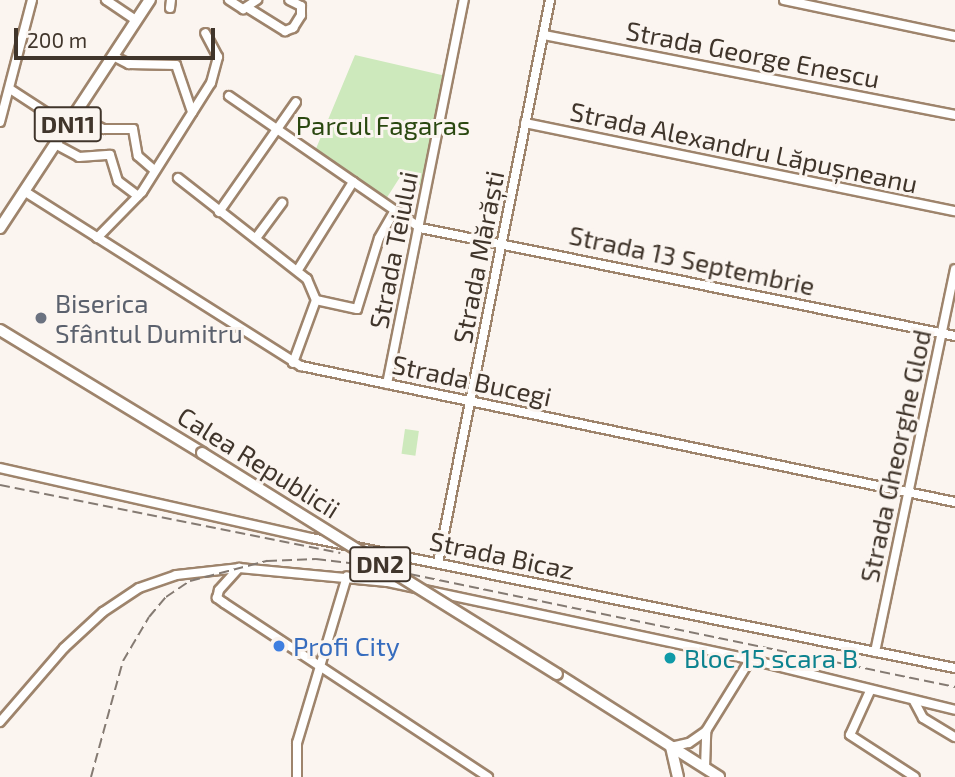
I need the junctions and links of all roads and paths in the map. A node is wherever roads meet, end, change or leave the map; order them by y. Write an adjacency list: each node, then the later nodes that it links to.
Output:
1 (32, 0): 16 (street)
2 (106, 0): 11 (street)
3 (149, 0): 11 (main road, DN11)
4 (229, 0): 10 (street)
5 (257, 0): 10 (street)
6 (289, 0): 10 (street)
7 (464, 0): 37 (street, Strada Teiului)
8 (550, 0): 13 (street, Strada Mărăști)
9 (784, 0): 14 (street)
10 (248, 8)
11 (136, 20): 15 (main road, DN11)
12 (205, 33): 19 (street)
13 (544, 35): 21 (street, Strada George Enescu); 23 (street, Strada Mărăști)
14 (955, 36)
15 (113, 55): 19 (street); 20 (main road, DN11)
16 (10, 89): 22 (street); 24 (street)
17 (229, 96): 25 (street)
18 (296, 102): 25 (street)
19 (192, 112): 27 (street)
20 (74, 114): 24 (main road, DN11); 27 (street)
21 (955, 115)
22 (0, 122)
23 (526, 123): 34 (street, Strada Alexandru Lăpușneanu); 40 (street, Strada Mărăști)
24 (67, 126): 26 (main road, DN11)
25 (276, 129): 29 (street); 35 (street)
26 (55, 144): 30 (main road, DN11); 31 (street)
27 (155, 170): 31 (street)
28 (178, 178): 35 (street)
29 (353, 182): 33 (street); 41 (street)
30 (24, 191): 36 (main road, DN11); 38 (street, Strada Bucegi)
31 (138, 196): 38 (street)
32 (282, 204): 39 (street)
33 (395, 210): 37 (street); 43 (street)
34 (955, 211)
35 (219, 212): 39 (street)
36 (0, 228)
37 (420, 228): 40 (street, Strada 13 Septembrie); 50 (street, Strada Teiului)
38 (97, 238): 49 (street, Strada Bucegi)
39 (256, 238): 41 (street)
40 (503, 242): 46 (street, Strada 13 Septembrie); 51 (street, Strada Mărăști)
41 (299, 268): 43 (street)
42 (955, 269): 46 (street, Strada Gheorghe Glod)
43 (316, 300): 49 (street)
44 (0, 323): 48 (main road)
45 (0, 330): 48 (main road, Calea Republicii / DN2)
46 (942, 334): 47 (street, Strada 13 Septembrie); 53 (street, Strada Gheorghe Glod)
47 (955, 336)
48 (19, 342): 68 (main road, Calea Republicii / DN2, bridge)
49 (293, 363): 50 (street, Strada Bucegi)
50 (387, 384): 51 (street, Strada Bucegi)
51 (470, 401): 53 (street, Strada Bucegi); 55 (street, Strada Mărăști)
52 (0, 468): 55 (street, Strada Bicaz)
53 (909, 493): 54 (street, Strada Bucegi); 58 (street, Strada Gheorghe Glod)
54 (955, 502)
55 (438, 563): 58 (street, Strada Bicaz)
56 (240, 568): 57 (street); 60 (street); 65 (street)
57 (347, 576): 59 (street); 60 (street)
58 (875, 652): 61 (street, Strada Bicaz)
59 (750, 660): 62 (street); 66 (street)
60 (319, 667): 70 (street); 71 (street)
61 (955, 668)
62 (870, 691): 63 (street); 74 (street)
63 (914, 701): 64 (street); 67 (street)
64 (955, 710)
65 (0, 722)
66 (706, 731): 68 (street); 69 (street)
67 (955, 737)
68 (671, 747): 69 (main road, Calea Republicii / DN2); 72 (main road)
69 (705, 768): 72 (main road); 73 (main road, DN2)
70 (295, 776)
71 (488, 777)
72 (678, 777)
73 (719, 777)
74 (915, 777)

